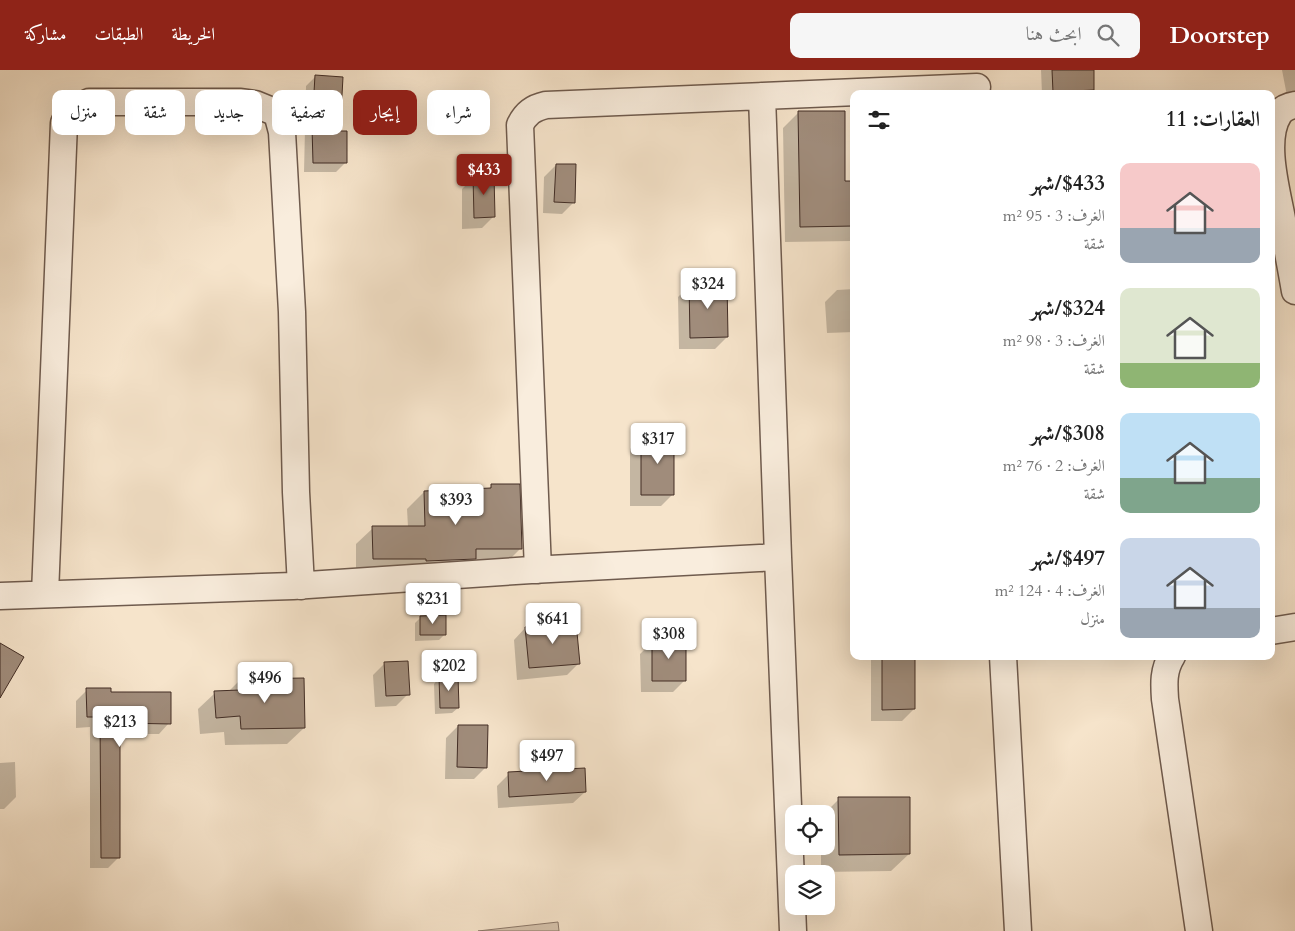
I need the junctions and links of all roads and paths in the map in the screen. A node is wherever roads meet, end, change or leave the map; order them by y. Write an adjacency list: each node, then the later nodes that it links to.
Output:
1 (978, 84): 2 (street)
2 (870, 90)
3 (850, 91): 4 (street)
4 (762, 96): 9 (street); 10 (street)
5 (1295, 105): 6 (street)
6 (1275, 125)
7 (1275, 172): 8 (street)
8 (1295, 291)
9 (778, 557): 10 (street); 18 (street)
10 (538, 570): 11 (street)
11 (301, 586): 12 (street); 12 (street)
12 (45, 594): 13 (street)
13 (0, 596)
14 (1295, 627): 15 (street)
15 (1275, 630)
16 (1004, 660): 19 (street)
17 (1170, 660): 20 (street)
18 (793, 931)
19 (1018, 931)
20 (1199, 931)

